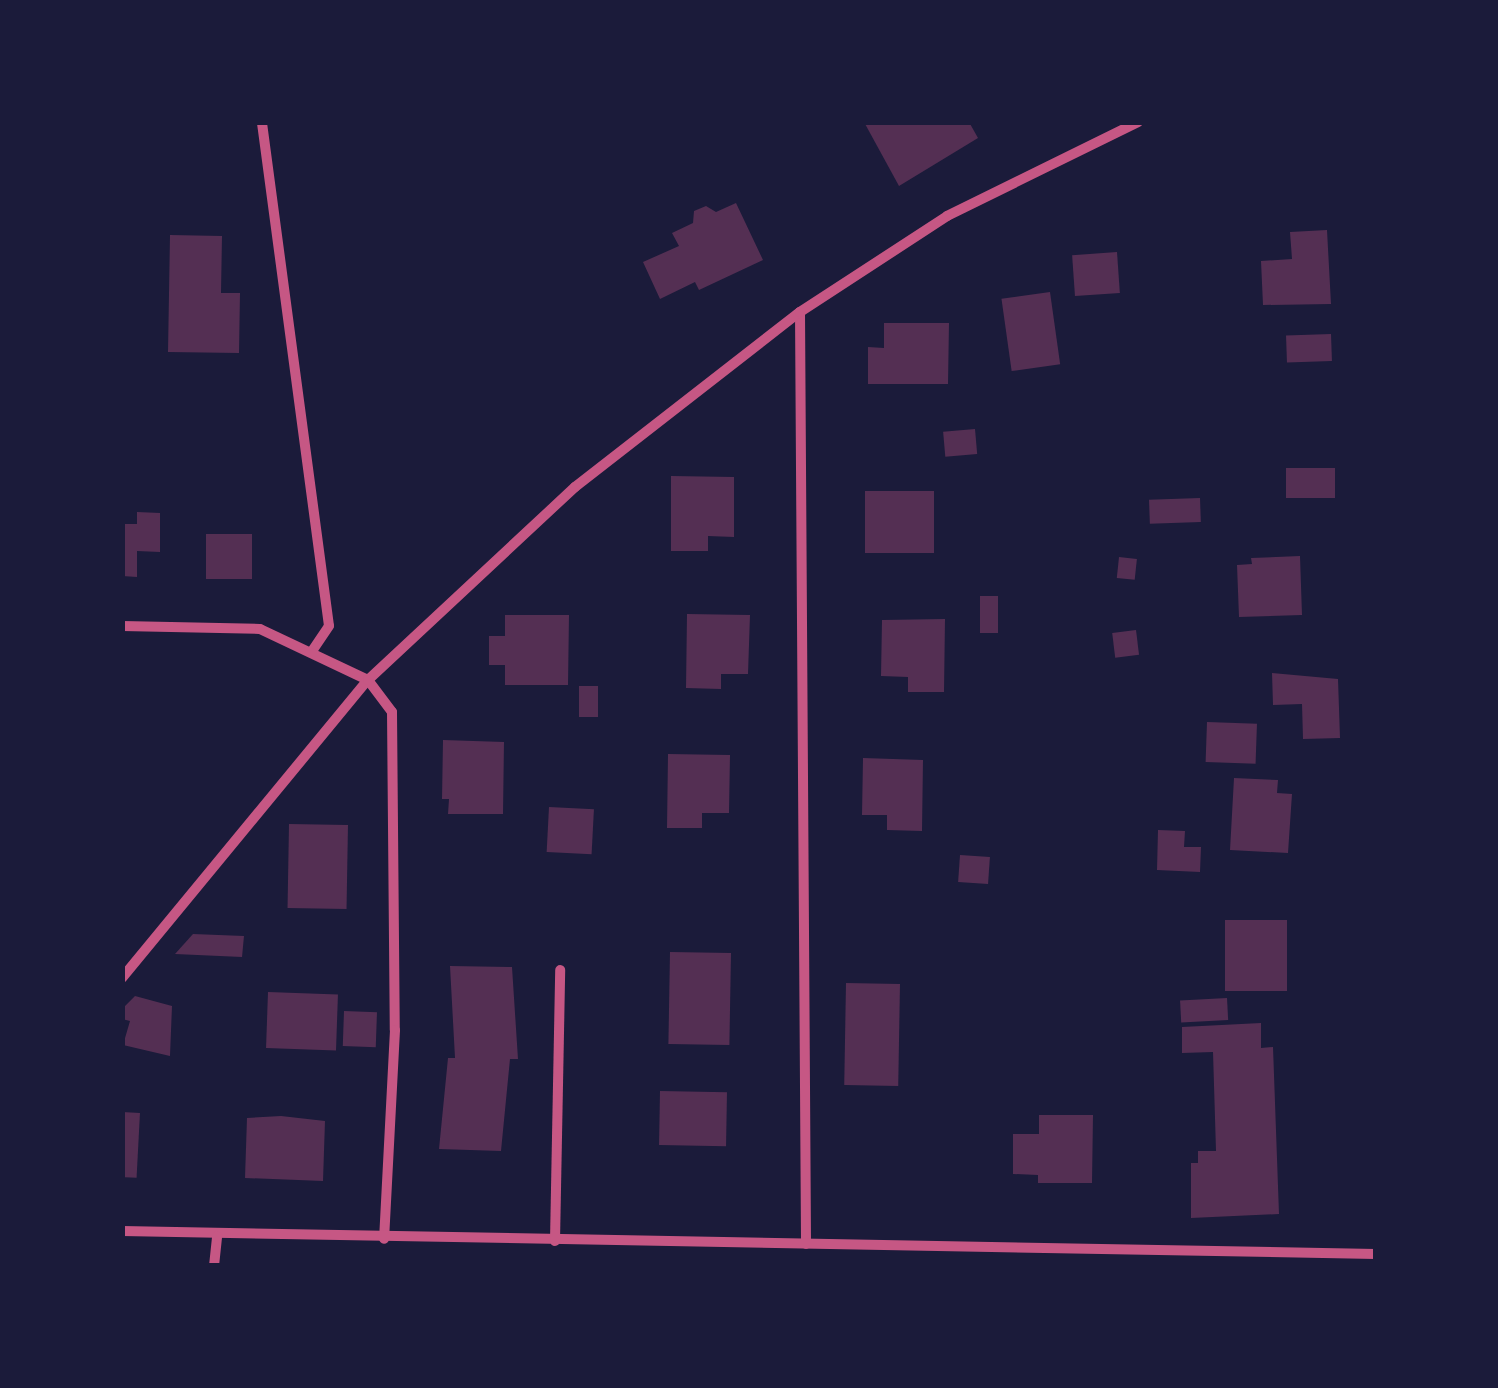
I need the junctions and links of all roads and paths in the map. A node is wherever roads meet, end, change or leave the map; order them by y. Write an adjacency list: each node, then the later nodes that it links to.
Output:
1 (248, 122): 3 (street)
2 (1138, 122): 4 (street)
3 (262, 123): 6 (street)
4 (800, 312): 7 (street); 14 (street)
5 (122, 626): 6 (street)
6 (313, 650): 7 (street)
7 (368, 680): 9 (street); 12 (street)
8 (560, 970): 13 (street)
9 (122, 978)
10 (122, 1231): 11 (street)
11 (217, 1236): 12 (street); 16 (street)
12 (384, 1238): 13 (street)
13 (556, 1241): 14 (street)
14 (806, 1244): 15 (street)
15 (1376, 1254)
16 (214, 1266)

